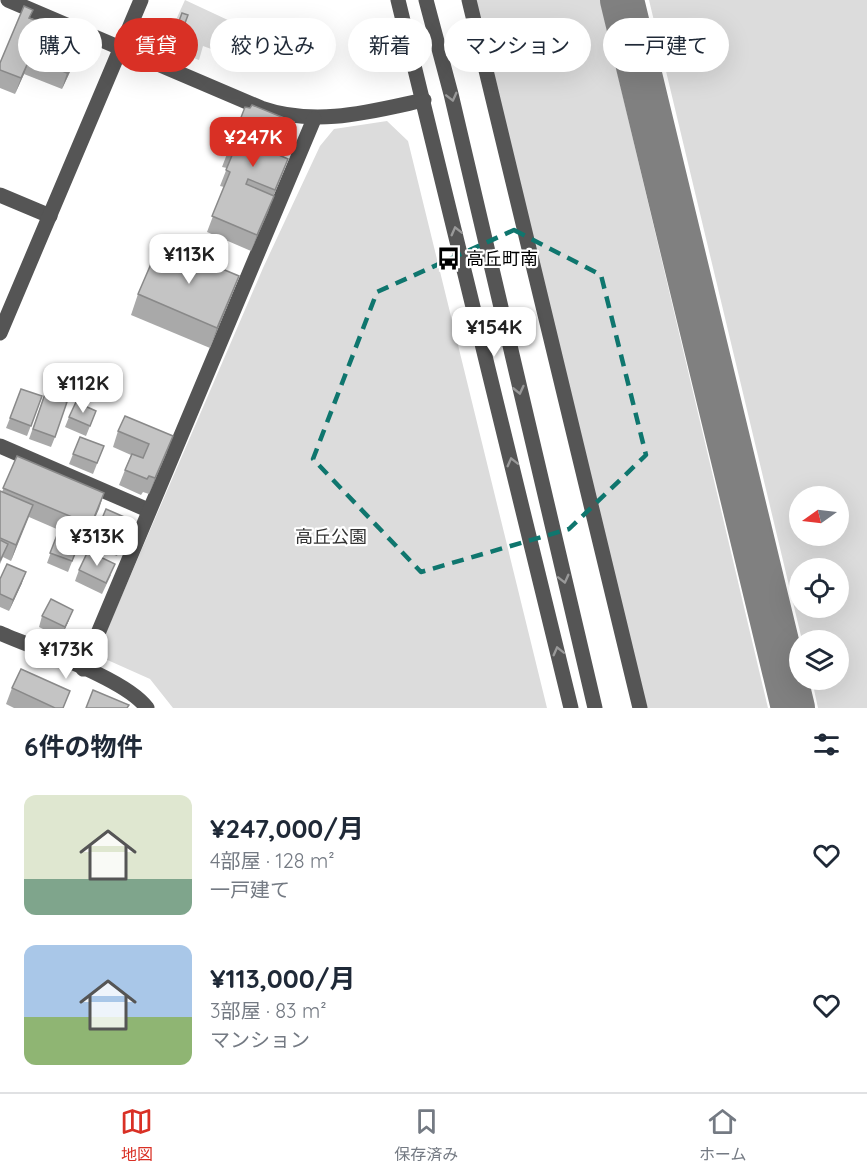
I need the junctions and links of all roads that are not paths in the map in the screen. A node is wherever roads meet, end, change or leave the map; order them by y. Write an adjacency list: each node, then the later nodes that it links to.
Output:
1 (8, 0): 7 (street)
2 (141, 0): 6 (street)
3 (398, 0): 10 (street)
4 (426, 0): 21 (street, one-way to 21)
5 (469, 0): 22 (street)
6 (134, 18)
7 (114, 45)
8 (114, 65): 13 (street)
9 (177, 72): 11 (street)
10 (424, 100): 11 (street); 20 (street, one-way to 10)
11 (314, 118): 16 (street)
12 (0, 195): 13 (street)
13 (50, 216): 14 (street)
14 (0, 333)
15 (0, 446): 16 (street)
16 (148, 510): 18 (street)
17 (0, 633): 18 (street)
18 (83, 669): 19 (street)
19 (147, 708)
20 (571, 708)
21 (595, 708)
22 (640, 708)

